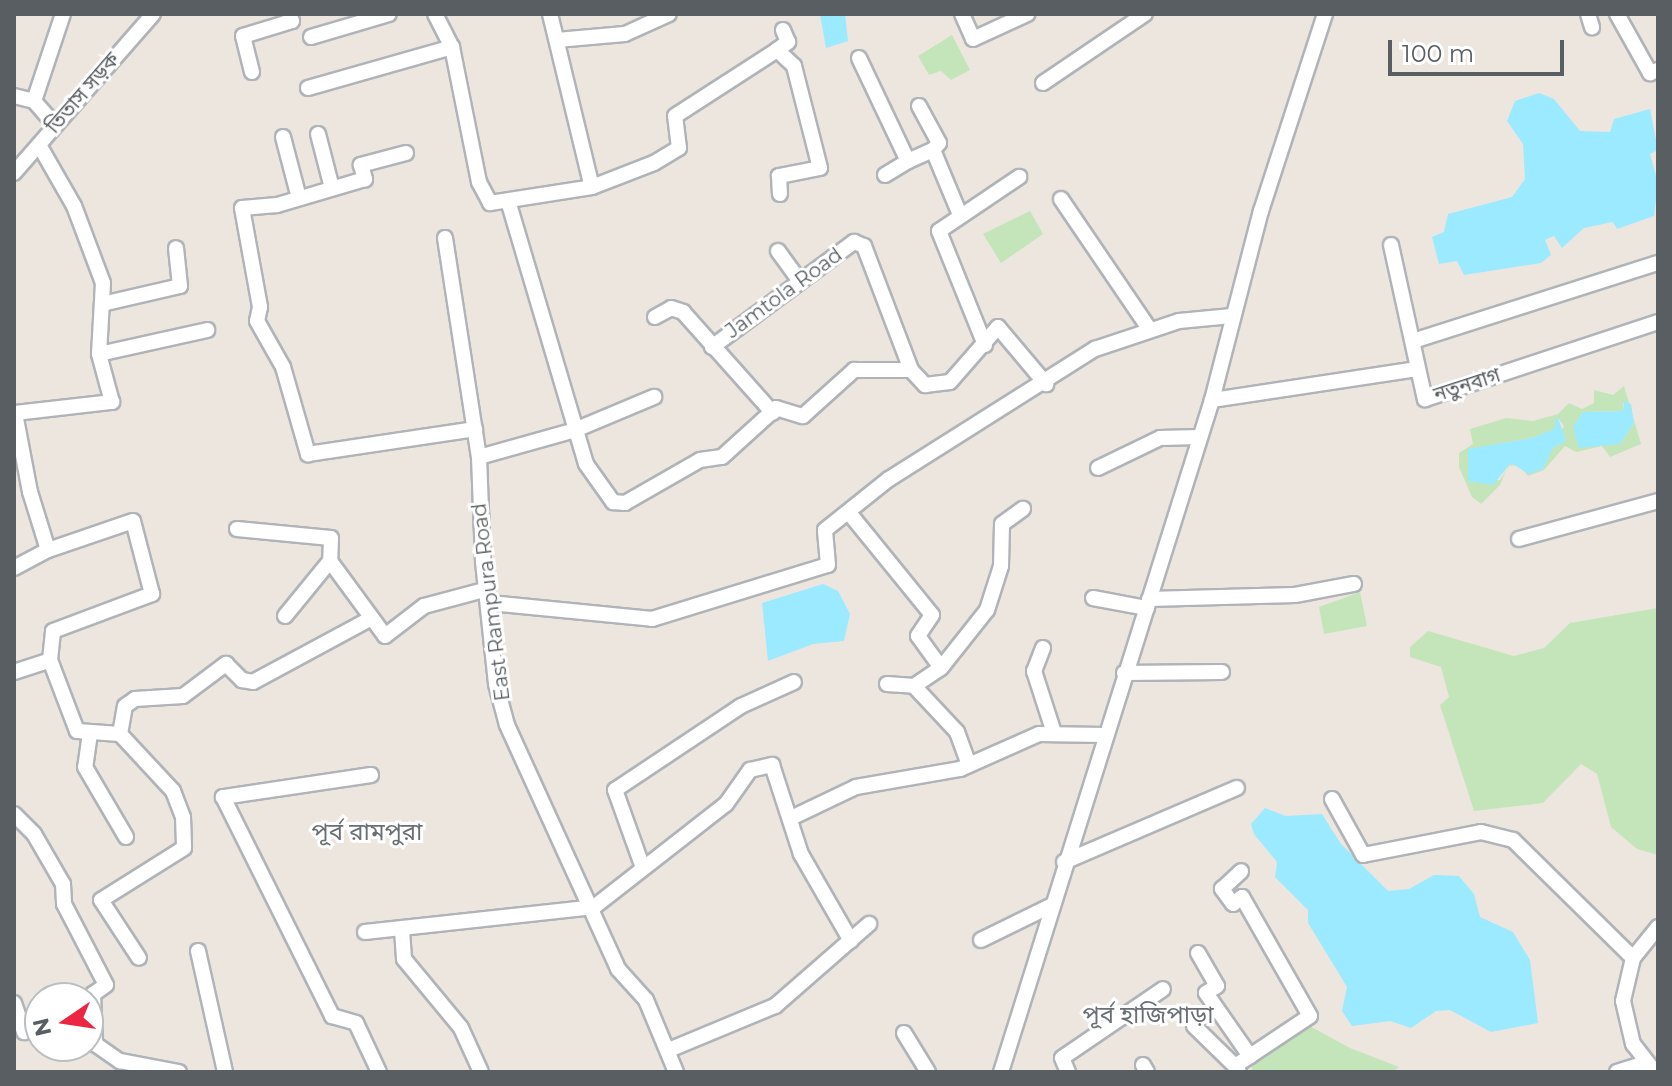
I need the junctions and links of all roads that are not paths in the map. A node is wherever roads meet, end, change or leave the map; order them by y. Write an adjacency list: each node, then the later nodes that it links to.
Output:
1 (63, 14): 24 (street)
2 (153, 14): 26 (street, তিতাস সড়ক)
3 (289, 14): 20 (street)
4 (389, 14): 14 (street)
5 (435, 14): 16 (street)
6 (550, 14): 15 (street)
7 (669, 14): 15 (street)
8 (962, 14): 9 (street)
9 (1027, 14)
10 (1145, 14): 21 (street)
11 (1325, 14): 50 (street)
12 (1617, 14): 19 (street)
13 (783, 30): 17 (street)
14 (311, 37)
15 (557, 40): 36 (street)
16 (452, 47): 22 (street); 41 (street)
17 (777, 50): 36 (street); 38 (street)
18 (859, 58): 32 (street)
19 (1658, 70)
20 (252, 72)
21 (1043, 83)
22 (308, 88)
23 (14, 96): 24 (street)
24 (34, 101): 26 (street)
25 (919, 106): 30 (street)
26 (54, 124): 29 (street, তিতাস সড়ক)
27 (318, 134): 37 (street)
28 (283, 137): 39 (street)
29 (39, 145): 33 (street, তিতাস সড়ক); 49 (street)
30 (933, 150): 32 (street); 42 (street)
31 (406, 153): 37 (street)
32 (908, 161): 34 (street)
33 (14, 173)
34 (885, 175)
35 (1019, 177): 42 (street)
36 (592, 187): 41 (street)
37 (332, 188): 39 (street)
38 (780, 194)
39 (299, 198): 65 (street)
40 (1061, 199): 54 (street)
41 (509, 204): 66 (street)
42 (960, 215): 56 (street)
43 (445, 238): 65 (street, East Rampura Road)
44 (1391, 245): 55 (street, নতুনবাগ)
45 (176, 248): 49 (street)
46 (778, 251): 48 (street)
47 (1658, 263): 55 (street)
48 (799, 280): 57 (street, Jamtola Road); 60 (street, Jamtola Road)
49 (102, 304): 58 (street)
50 (1232, 316): 54 (street); 63 (street)
51 (655, 317): 57 (street)
52 (1658, 322): 59 (street, নতুনবাগ)
53 (207, 330): 58 (street)
54 (1150, 330): 61 (street)
55 (1413, 341): 59 (street, নতুনবাগ)
56 (985, 345): 60 (street); 61 (street)
57 (712, 347): 64 (street)
58 (99, 354): 75 (street)
59 (1417, 369): 63 (street)
60 (911, 370): 64 (street)
61 (1046, 384): 72 (street)
62 (654, 397): 66 (street)
63 (1212, 400): 67 (street)
64 (773, 413): 66 (street)
65 (475, 429): 68 (street, East Rampura Road)
66 (575, 430): 68 (street)
67 (1200, 437): 69 (street); 81 (street)
68 (479, 457): 79 (street, East Rampura Road)
69 (1098, 468)
70 (1658, 501): 74 (street)
71 (1023, 509): 86 (street)
72 (850, 514): 79 (street); 86 (street)
73 (237, 529): 76 (street)
74 (1519, 539)
75 (48, 550): 77 (street); 85 (street)
76 (330, 561): 82 (street); 83 (street)
77 (14, 568)
78 (1354, 584): 81 (street)
79 (489, 596): 83 (street); 108 (street, East Rampura Road)
80 (1093, 598): 81 (street)
81 (1148, 603): 89 (street)
82 (285, 616)
83 (370, 619): 95 (street)
84 (1043, 648): 93 (street)
85 (50, 660): 87 (street); 94 (street)
86 (941, 668): 92 (street)
87 (14, 672)
88 (1222, 672): 89 (street)
89 (1124, 673): 96 (street)
90 (794, 682): 105 (street)
91 (887, 684): 92 (street)
92 (914, 686): 97 (street)
93 (1053, 730): 96 (street); 97 (street)
94 (90, 733): 95 (street); 103 (street)
95 (120, 734): 117 (street)
96 (1105, 735): 104 (street)
97 (969, 765): 102 (street)
98 (371, 775): 132 (street)
99 (1237, 788): 104 (street)
100 (1332, 799): 118 (street)
101 (14, 814): 119 (street)
102 (791, 818): 105 (street); 114 (street)
103 (126, 837)
104 (1064, 862): 107 (street)
105 (643, 868): 108 (street)
106 (1241, 871): 127 (street)
107 (1050, 906): 113 (street); 136 (street)
108 (594, 907): 111 (street); 125 (street, East Rampura Road)
109 (869, 924): 114 (street)
110 (1658, 927): 118 (street)
111 (402, 930): 112 (street); 133 (street)
112 (365, 932)
113 (981, 940)
114 (851, 941): 125 (street)
115 (198, 951): 131 (street)
116 (1198, 953): 127 (street)
117 (139, 958)
118 (1633, 958): 128 (street)
119 (104, 986)
120 (1163, 989): 137 (street)
121 (14, 1003): 123 (street)
122 (1194, 1026): 129 (street)
123 (19, 1032)
124 (904, 1033): 135 (street)
125 (671, 1049): 134 (street, East Rampura Road)
126 (104, 1050): 130 (street)
127 (1250, 1056): 129 (street)
128 (1650, 1067): 138 (street)
129 (1237, 1069)
130 (179, 1072)
131 (225, 1072)
132 (379, 1072)
133 (481, 1072)
134 (676, 1072)
135 (928, 1072)
136 (1001, 1072)
137 (1068, 1072)
138 (1617, 1072)

